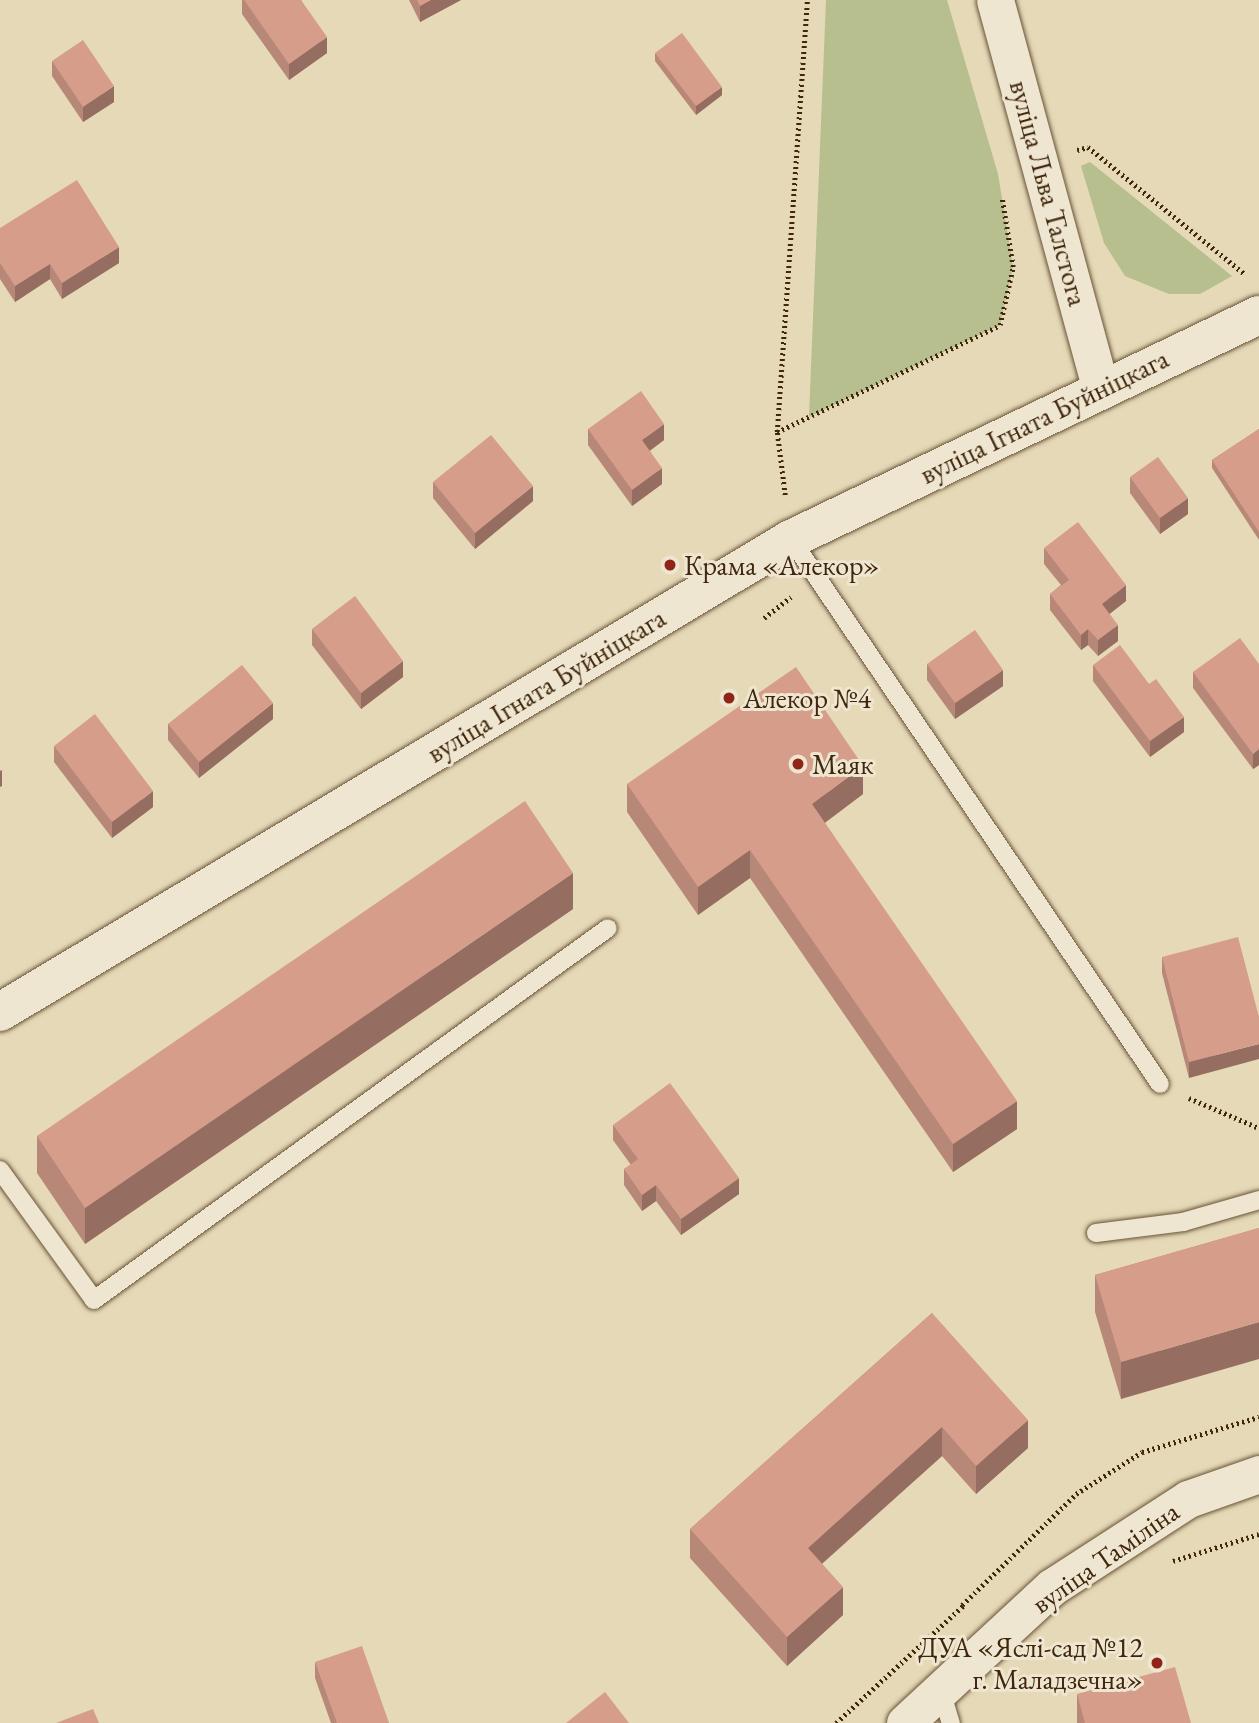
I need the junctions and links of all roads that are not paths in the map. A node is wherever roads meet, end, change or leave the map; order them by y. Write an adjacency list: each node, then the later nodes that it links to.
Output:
1 (995, 0): 3 (street, вуліца Льва Талстога)
2 (1259, 315): 3 (street, вуліца Ігната Буйніцкага)
3 (1100, 386): 4 (street, вуліца Ігната Буйніцкага)
4 (791, 539): 6 (street, вуліца Ігната Буйніцкага); 7 (lane)
5 (608, 928): 8 (lane)
6 (0, 1012)
7 (1160, 1084)
8 (0, 1170)
9 (1259, 1200): 10 (lane)
10 (1096, 1233)
11 (1259, 1474): 12 (street, вуліца Таміліна)
12 (946, 1707): 13 (street, вуліца Таміліна)
13 (905, 1723)

